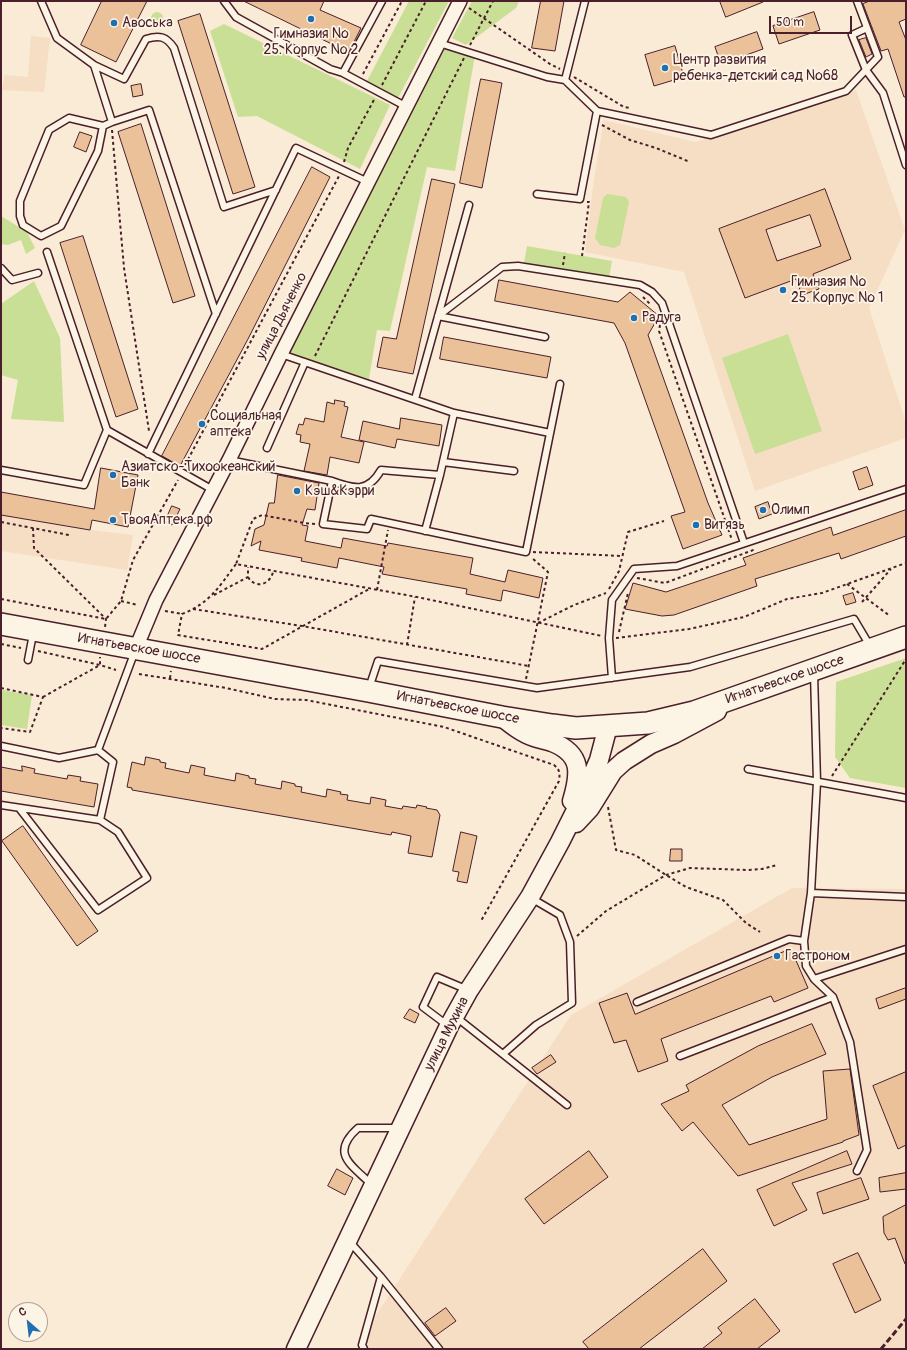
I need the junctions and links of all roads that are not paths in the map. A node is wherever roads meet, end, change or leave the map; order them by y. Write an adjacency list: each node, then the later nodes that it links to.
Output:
1 (41, 1): 9 (lane)
2 (224, 1): 11 (lane)
3 (382, 1): 11 (lane)
4 (585, 1): 12 (lane)
5 (857, 1): 7 (lane)
6 (463, 3): 8 (street, улица Дьяченко)
7 (867, 28): 10 (lane); 10 (lane)
8 (439, 43): 12 (lane); 13 (street, улица Дьяченко)
9 (94, 65): 15 (lane); 19 (lane)
10 (866, 70): 14 (lane); 17 (lane)
11 (343, 73): 13 (lane)
12 (565, 80): 14 (lane)
13 (407, 107): 18 (street, улица Дьяченко)
14 (597, 111): 20 (lane)
15 (112, 122): 16 (lane); 25 (lane)
16 (103, 126): 16 (lane)
17 (906, 165)
18 (368, 182): 19 (lane); 28 (street, улица Дьяченко)
19 (276, 190): 25 (lane)
20 (537, 194)
21 (469, 205): 26 (lane)
22 (47, 252): 33 (lane)
23 (1, 268): 24 (lane)
24 (38, 273)
25 (216, 314): 36 (lane)
26 (438, 316): 27 (lane); 31 (lane); 46 (lane)
27 (545, 337)
28 (281, 354): 29 (lane); 37 (street, улица Дьяченко)
29 (305, 362): 31 (lane); 35 (lane)
30 (560, 384): 34 (lane)
31 (415, 400): 32 (lane)
32 (454, 413): 34 (lane); 38 (lane)
33 (107, 430): 36 (lane); 39 (lane)
34 (550, 433): 45 (lane)
35 (267, 448)
36 (148, 454): 44 (lane)
37 (229, 460): 42 (lane); 44 (street, улица Дьяченко)
38 (443, 462): 40 (lane); 41 (lane)
39 (1, 470)
40 (514, 471)
41 (440, 475): 42 (lane); 45 (lane)
42 (332, 481): 45 (lane)
43 (906, 488): 46 (lane)
44 (212, 490): 50 (street, улица Дьяченко)
45 (425, 531)
46 (744, 543): 54 (lane)
47 (1, 624): 49 (main road, Игнатьевское шоссе)
48 (906, 637): 51 (main road, Игнатьевское шоссе)
49 (32, 640): 50 (main road, Игнатьевское шоссе); 52 (lane)
50 (136, 648): 55 (main road, Игнатьевское шоссе); 60 (lane)
51 (872, 649): 53 (main road, Игнатьевское шоссе); 54 (lane)
52 (28, 660)
53 (814, 670): 56 (main road, Игнатьевское шоссе); 62 (lane)
54 (612, 678): 55 (lane)
55 (368, 691): 57 (main road, Игнатьевское шоссе)
56 (754, 691): 58 (main road, Игнатьевское шоссе); 67 (main road)
57 (502, 717): 58 (main road, Игнатьевское шоссе); 67 (main road)
58 (608, 726): 67 (main road, улица Мухина)
59 (1, 746): 60 (lane)
60 (98, 750): 66 (lane)
61 (748, 769): 62 (lane)
62 (817, 782): 63 (lane); 68 (lane)
63 (906, 798)
64 (1, 805): 65 (lane)
65 (19, 808): 66 (lane); 66 (lane)
66 (100, 820)
67 (560, 842): 69 (main road, улица Мухина)
68 (811, 893): 70 (lane); 71 (lane)
69 (530, 897): 74 (main road, улица Мухина); 78 (lane)
70 (906, 897)
71 (804, 941): 73 (lane); 76 (lane)
72 (906, 949): 73 (lane)
73 (814, 980): 75 (lane)
74 (469, 990): 77 (main road, улица Мухина); 77 (lane)
75 (833, 997): 79 (lane); 82 (lane)
76 (637, 1002)
77 (452, 1021): 78 (lane); 81 (main road, улица Мухина)
78 (503, 1054): 80 (lane)
79 (680, 1056)
80 (567, 1105)
81 (401, 1128): 83 (main road, улица Мухина); 83 (lane)
82 (857, 1171)
83 (373, 1186): 84 (main road, улица Мухина)
84 (348, 1240): 85 (lane); 86 (main road, улица Мухина)
85 (381, 1277): 87 (lane); 88 (lane)
86 (296, 1349)
87 (364, 1349)
88 (439, 1349)

